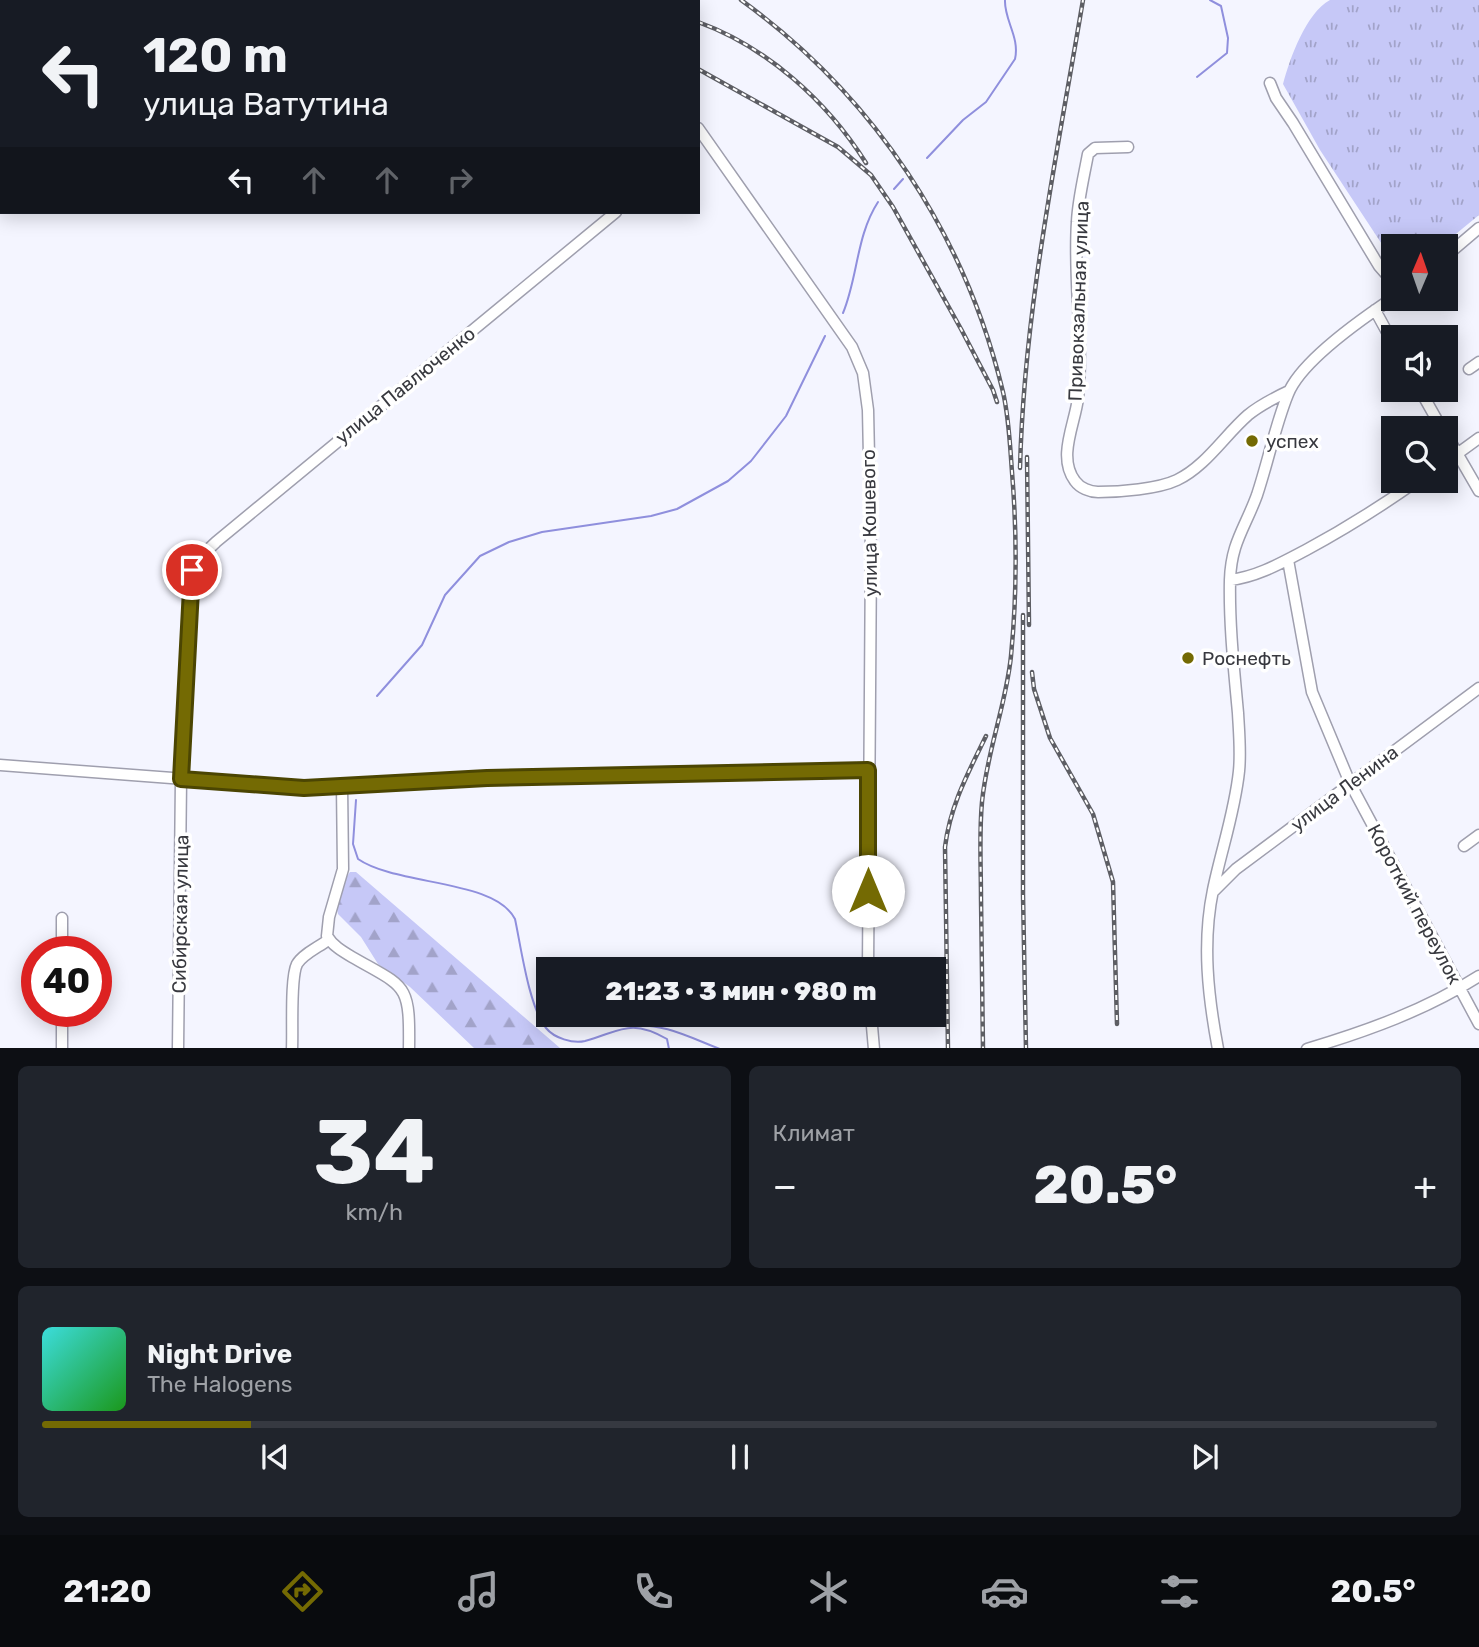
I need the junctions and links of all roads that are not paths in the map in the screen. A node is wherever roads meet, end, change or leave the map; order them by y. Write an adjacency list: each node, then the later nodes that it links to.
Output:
1 (1270, 83): 7 (street)
2 (703, 144): 23 (street, улица Кошевого)
3 (1128, 147): 13 (street, Привокзальная улица)
4 (614, 214): 24 (street, улица Павлюченко)
5 (1479, 228): 6 (street)
6 (1458, 246)
7 (1381, 268)
8 (1381, 306): 9 (street)
9 (1374, 310): 10 (street); 13 (street)
10 (1383, 325)
11 (1479, 362): 12 (street)
12 (1469, 369)
13 (1289, 391): 20 (street)
14 (1479, 438): 15 (street)
15 (1458, 453)
16 (1458, 456): 17 (street)
17 (1479, 491)
18 (1400, 493): 19 (street)
19 (1288, 560): 20 (street); 25 (street, Короткий переулок)
20 (1230, 579): 29 (street)
21 (1479, 688): 25 (street, улица Ленина)
22 (0, 765): 24 (street)
23 (868, 770): 26 (street); 33 (street, улица Кошевого)
24 (181, 779): 26 (street); 40 (street, Сибирская улица)
25 (1350, 783): 29 (street, улица Ленина); 35 (street, Короткий переулок)
26 (342, 785): 32 (street)
27 (1479, 835): 28 (street)
28 (1464, 846)
29 (1212, 893): 44 (street)
30 (62, 918): 31 (street)
31 (62, 936)
32 (328, 940): 41 (street); 42 (street)
33 (868, 957)
34 (1479, 976): 35 (street)
35 (1460, 988): 36 (street, Короткий переулок); 45 (street)
36 (1479, 1024)
37 (62, 1027): 39 (street)
38 (872, 1027): 43 (street)
39 (62, 1048)
40 (178, 1048)
41 (292, 1048)
42 (409, 1048)
43 (874, 1048)
44 (1218, 1048)
45 (1307, 1048)

